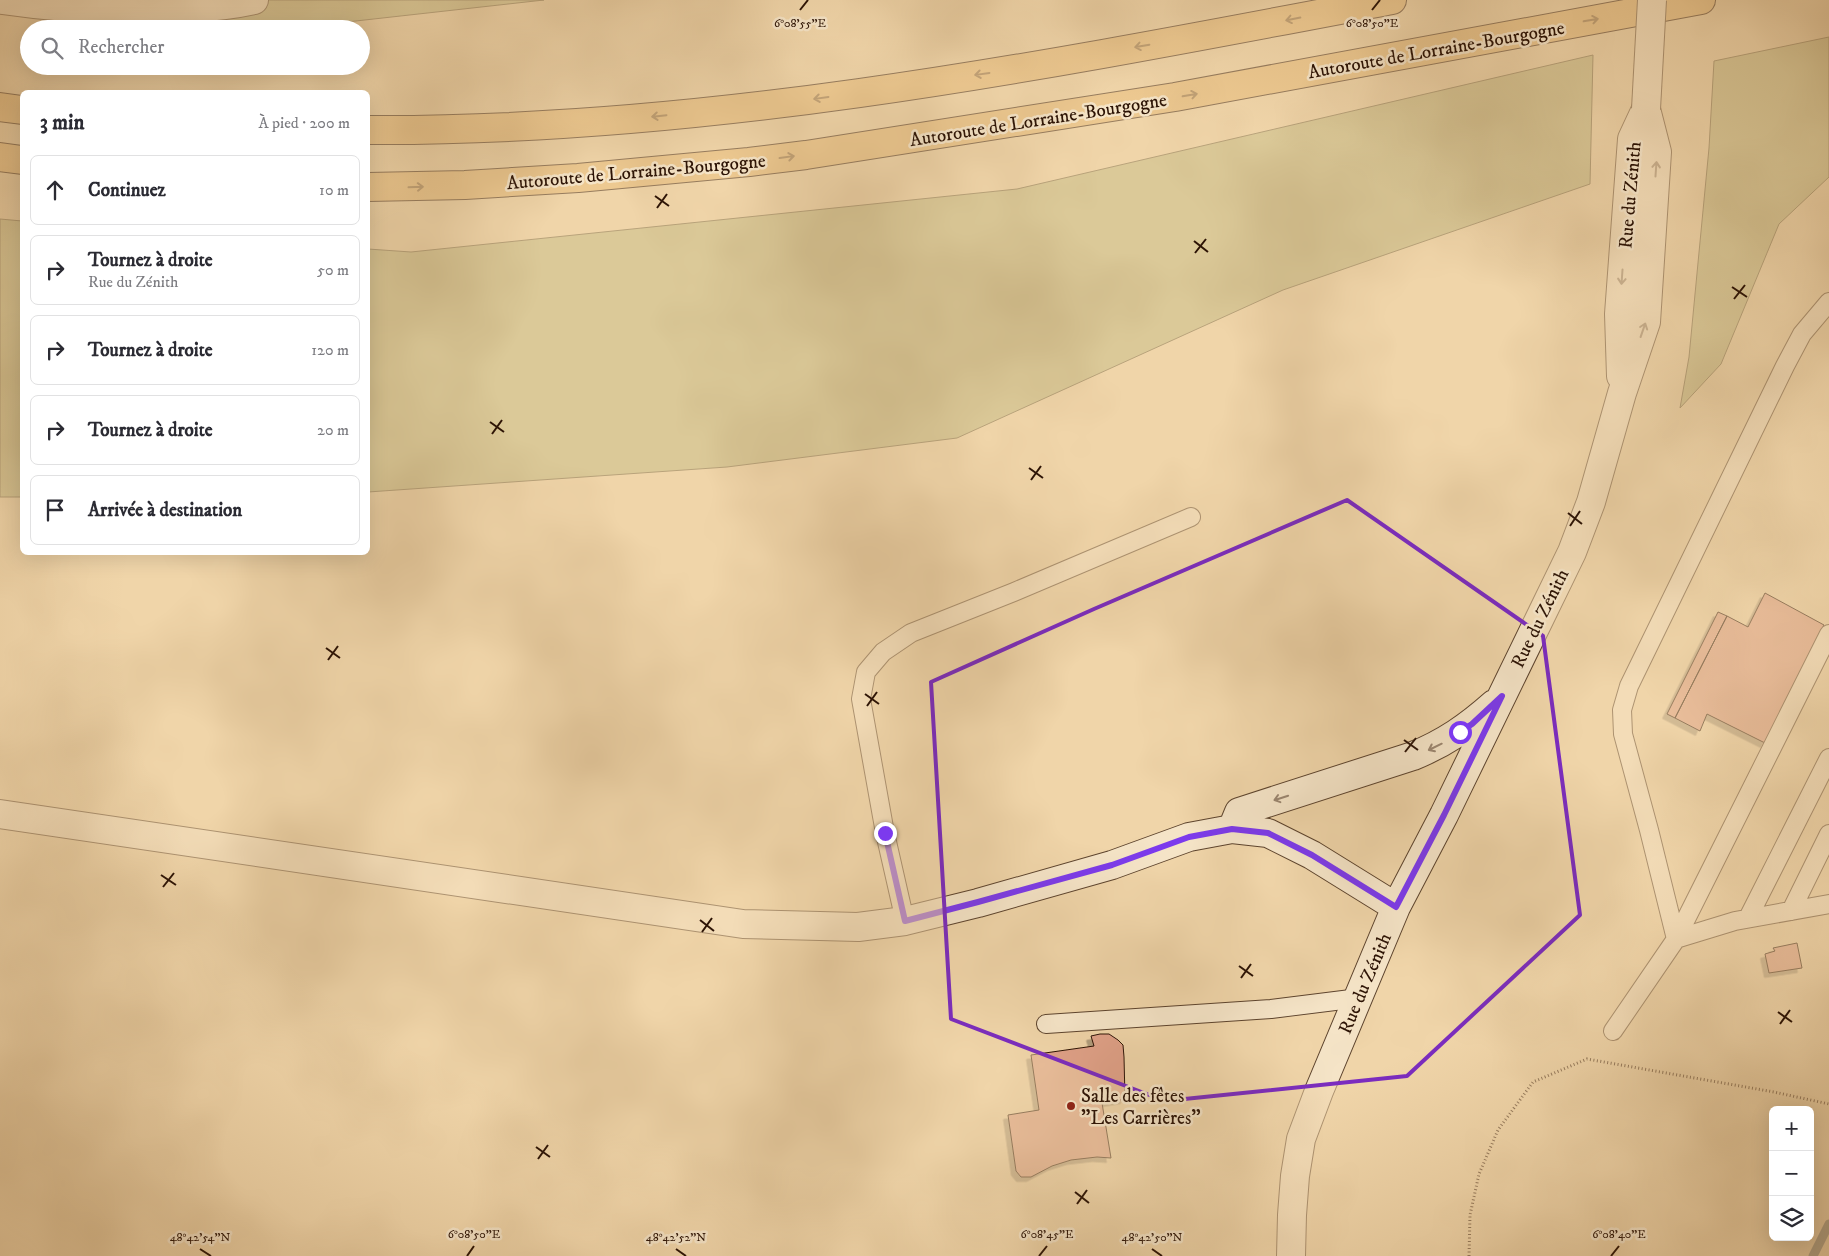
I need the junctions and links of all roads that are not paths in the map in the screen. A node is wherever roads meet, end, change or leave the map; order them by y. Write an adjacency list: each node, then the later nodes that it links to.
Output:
1 (2, 0): 2 (street)
2 (254, 0)
3 (1392, 0): 8 (highway, one-way to 8)
4 (1652, 0): 15 (street, Rue du Zénith, bridge)
5 (1701, 0): 11 (highway, Autoroute de Lorraine-Bourgogne, one-way to 5)
6 (0, 107): 7 (highway)
7 (20, 110)
8 (370, 130)
9 (0, 157): 10 (highway)
10 (20, 160)
11 (370, 187)
12 (1829, 302): 25 (lane)
13 (1191, 517): 24 (lane)
14 (1829, 634): 25 (lane)
15 (1502, 696): 18 (street, one-way to 18); 21 (street, Rue du Zénith)
16 (1829, 758): 23 (lane)
17 (0, 814): 24 (street)
18 (1232, 829): 21 (street); 24 (street)
19 (1829, 834): 22 (lane)
20 (1829, 904): 22 (lane)
21 (1396, 907): 26 (street, Rue du Zénith)
22 (1791, 911): 23 (lane)
23 (1748, 918): 25 (lane)
24 (905, 921)
25 (1676, 940): 28 (lane)
26 (1359, 998): 27 (lane); 29 (street, Rue du Zénith)
27 (1046, 1024)
28 (1613, 1032)
29 (1291, 1256)

